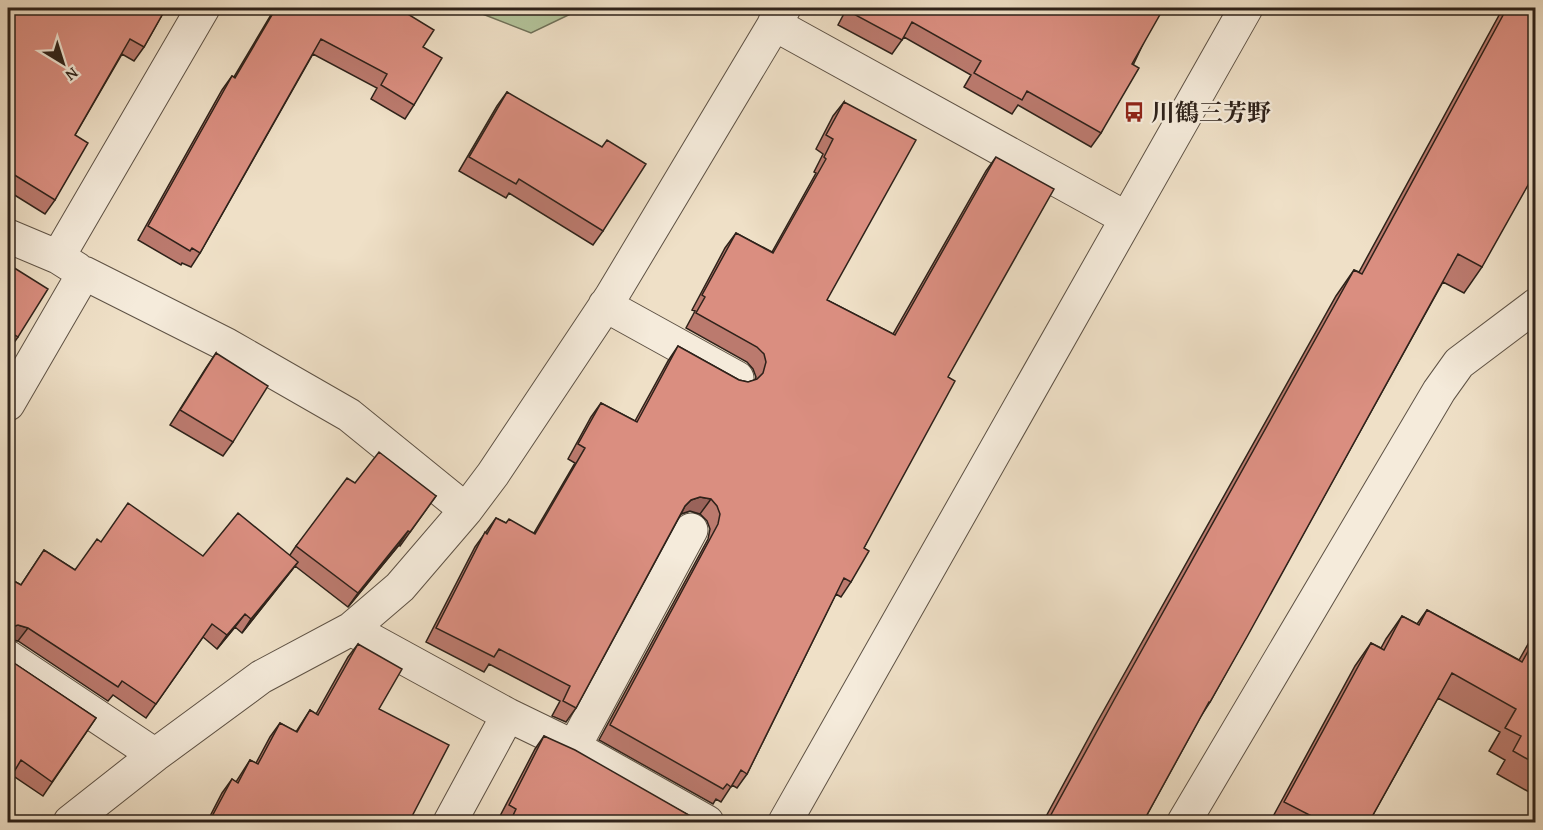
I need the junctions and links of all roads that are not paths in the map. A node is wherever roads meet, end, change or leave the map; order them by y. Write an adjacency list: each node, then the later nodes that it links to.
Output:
1 (203, 8): 6 (street)
2 (1246, 8): 4 (street)
3 (779, 16): 4 (street); 7 (street)
4 (1126, 218): 21 (street)
5 (8, 236): 6 (street)
6 (71, 265): 10 (street); 11 (street)
7 (605, 305): 9 (street); 11 (street)
8 (1536, 305): 22 (street)
9 (736, 378)
10 (8, 404)
11 (466, 510): 13 (street)
12 (691, 530): 16 (street)
13 (351, 629): 15 (street); 17 (street)
14 (8, 657): 17 (street)
15 (508, 715): 16 (street); 19 (street)
16 (574, 747): 20 (street)
17 (155, 755): 18 (street)
18 (70, 822)
19 (450, 822)
20 (707, 822)
21 (785, 822)
22 (1184, 822)

